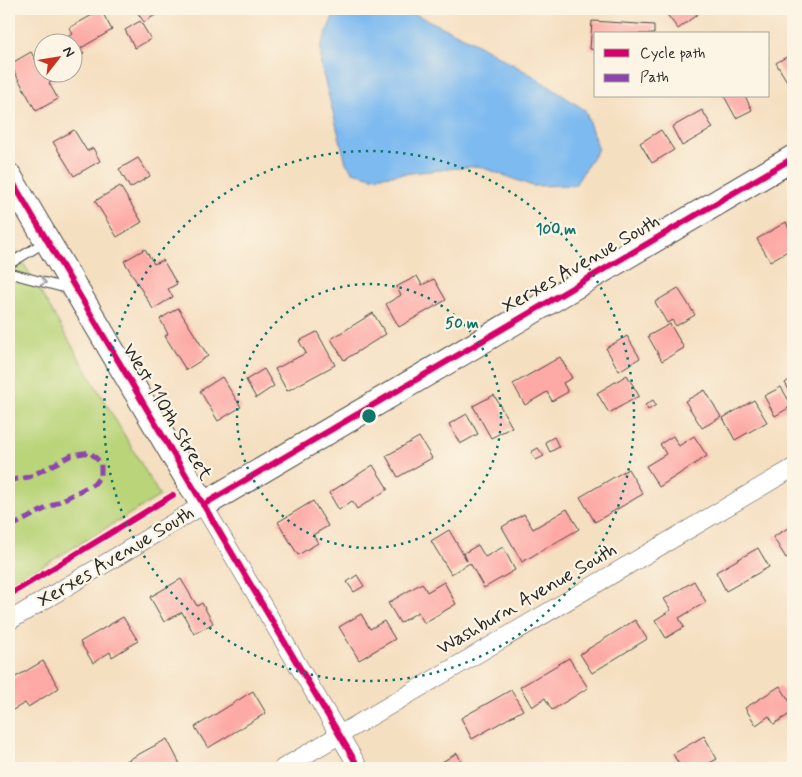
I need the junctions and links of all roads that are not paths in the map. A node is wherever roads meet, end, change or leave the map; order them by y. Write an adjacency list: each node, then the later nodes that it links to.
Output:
1 (793, 158): 8 (street, Xerxes Avenue South)
2 (9, 176): 3 (street, West 110th Street)
3 (47, 241): 4 (lane); 6 (street, West 110th Street)
4 (9, 264)
5 (9, 273): 6 (lane, one-way to 6)
6 (77, 290): 8 (street, West 110th Street)
7 (793, 468): 10 (street, Washburn Avenue South)
8 (203, 504): 9 (street, Xerxes Avenue South); 10 (street, West 110th Street)
9 (9, 621)
10 (339, 734): 11 (street, Washburn Avenue South); 12 (street, West 110th Street)
11 (282, 768)
12 (359, 768)

